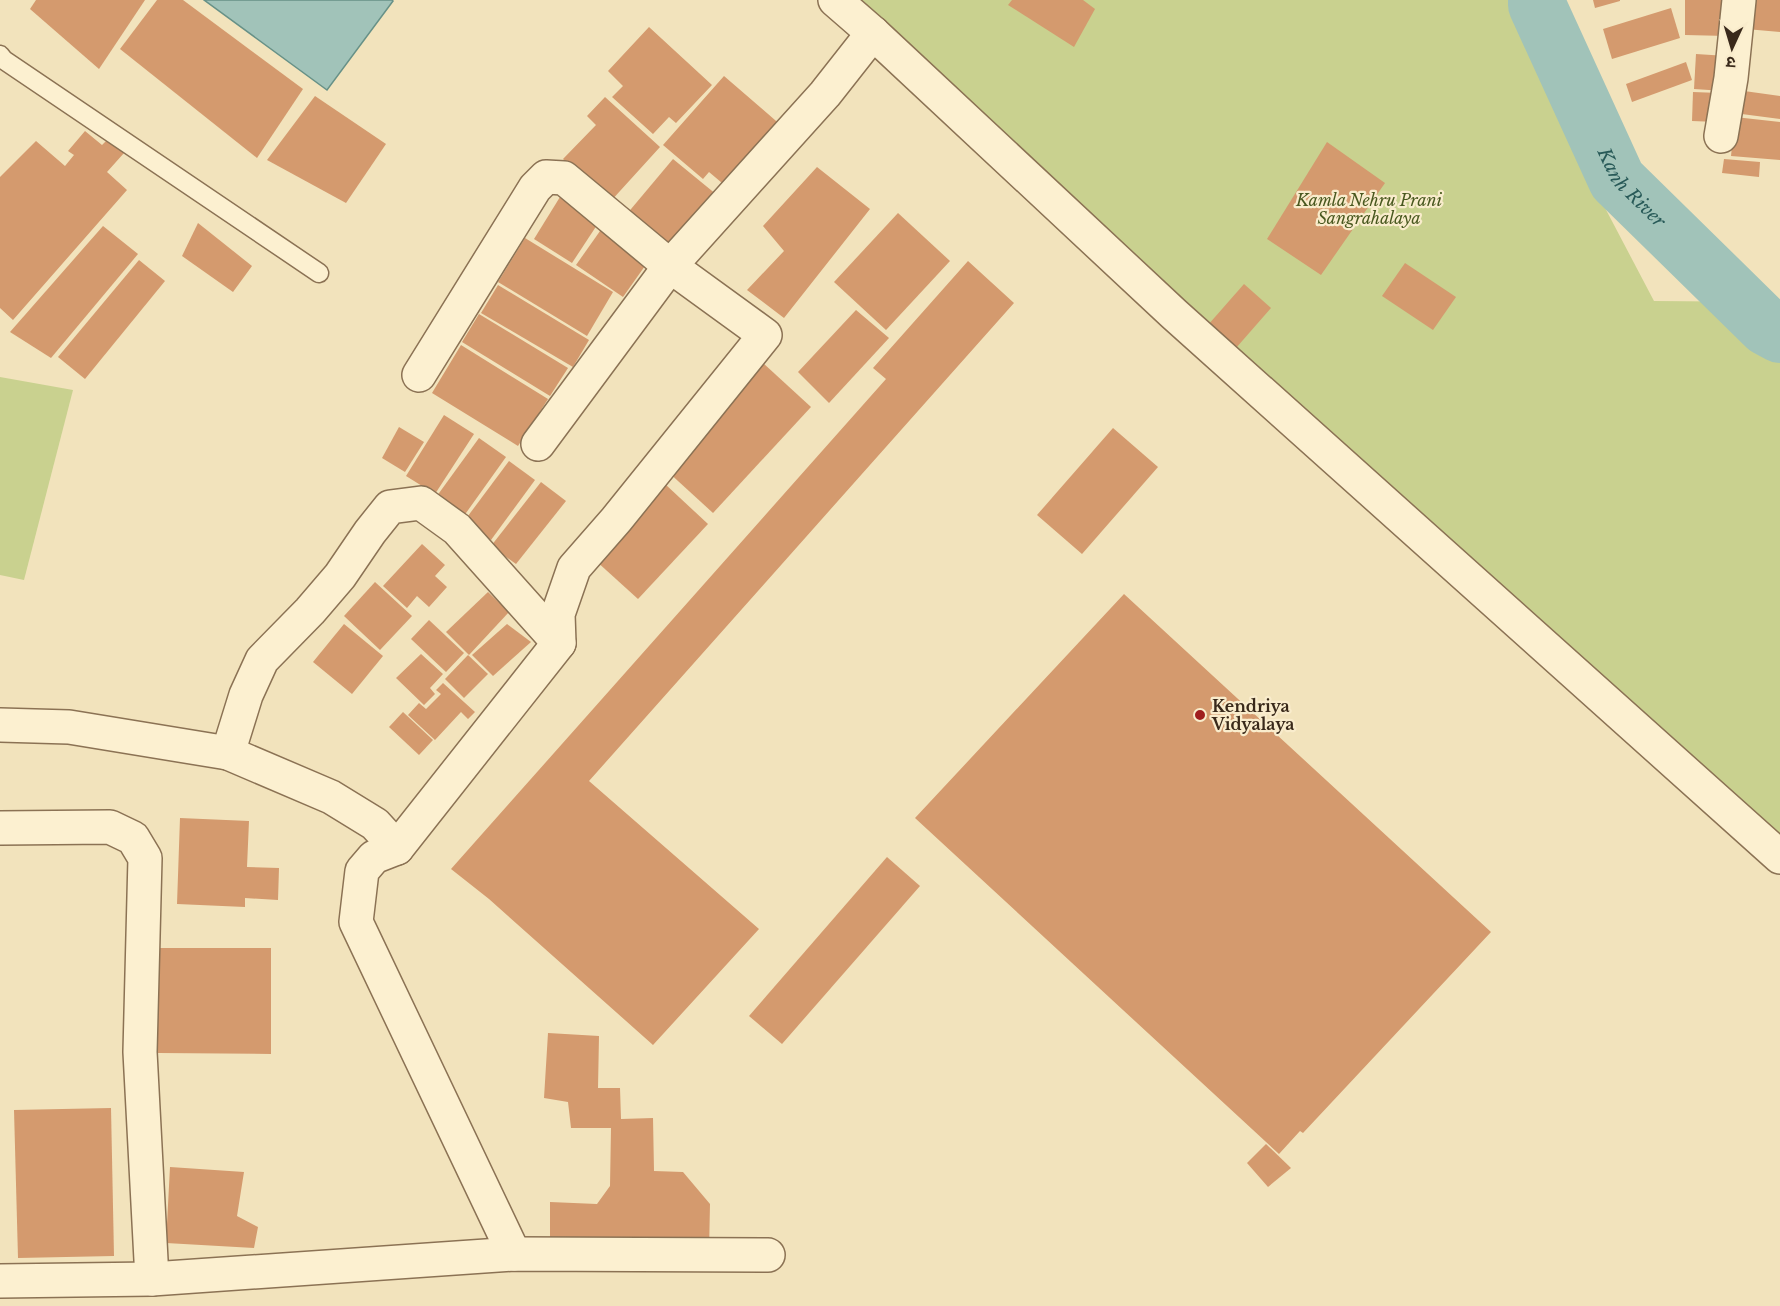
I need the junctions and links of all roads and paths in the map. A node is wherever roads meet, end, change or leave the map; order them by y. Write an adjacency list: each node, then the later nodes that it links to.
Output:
1 (835, 0): 3 (street)
2 (1739, 0): 5 (street)
3 (873, 33): 6 (street); 15 (street)
4 (0, 55): 7 (lane)
5 (1721, 136)
6 (670, 266): 8 (street); 9 (street); 10 (street)
7 (319, 273)
8 (419, 375)
9 (538, 444)
10 (559, 643): 12 (street); 14 (street)
11 (0, 725): 12 (street)
12 (228, 753): 14 (street)
13 (0, 828): 18 (street)
14 (397, 848): 16 (street)
15 (1780, 857)
16 (514, 1254): 17 (street); 18 (street)
17 (768, 1255)
18 (153, 1279): 19 (street)
19 (0, 1281)

